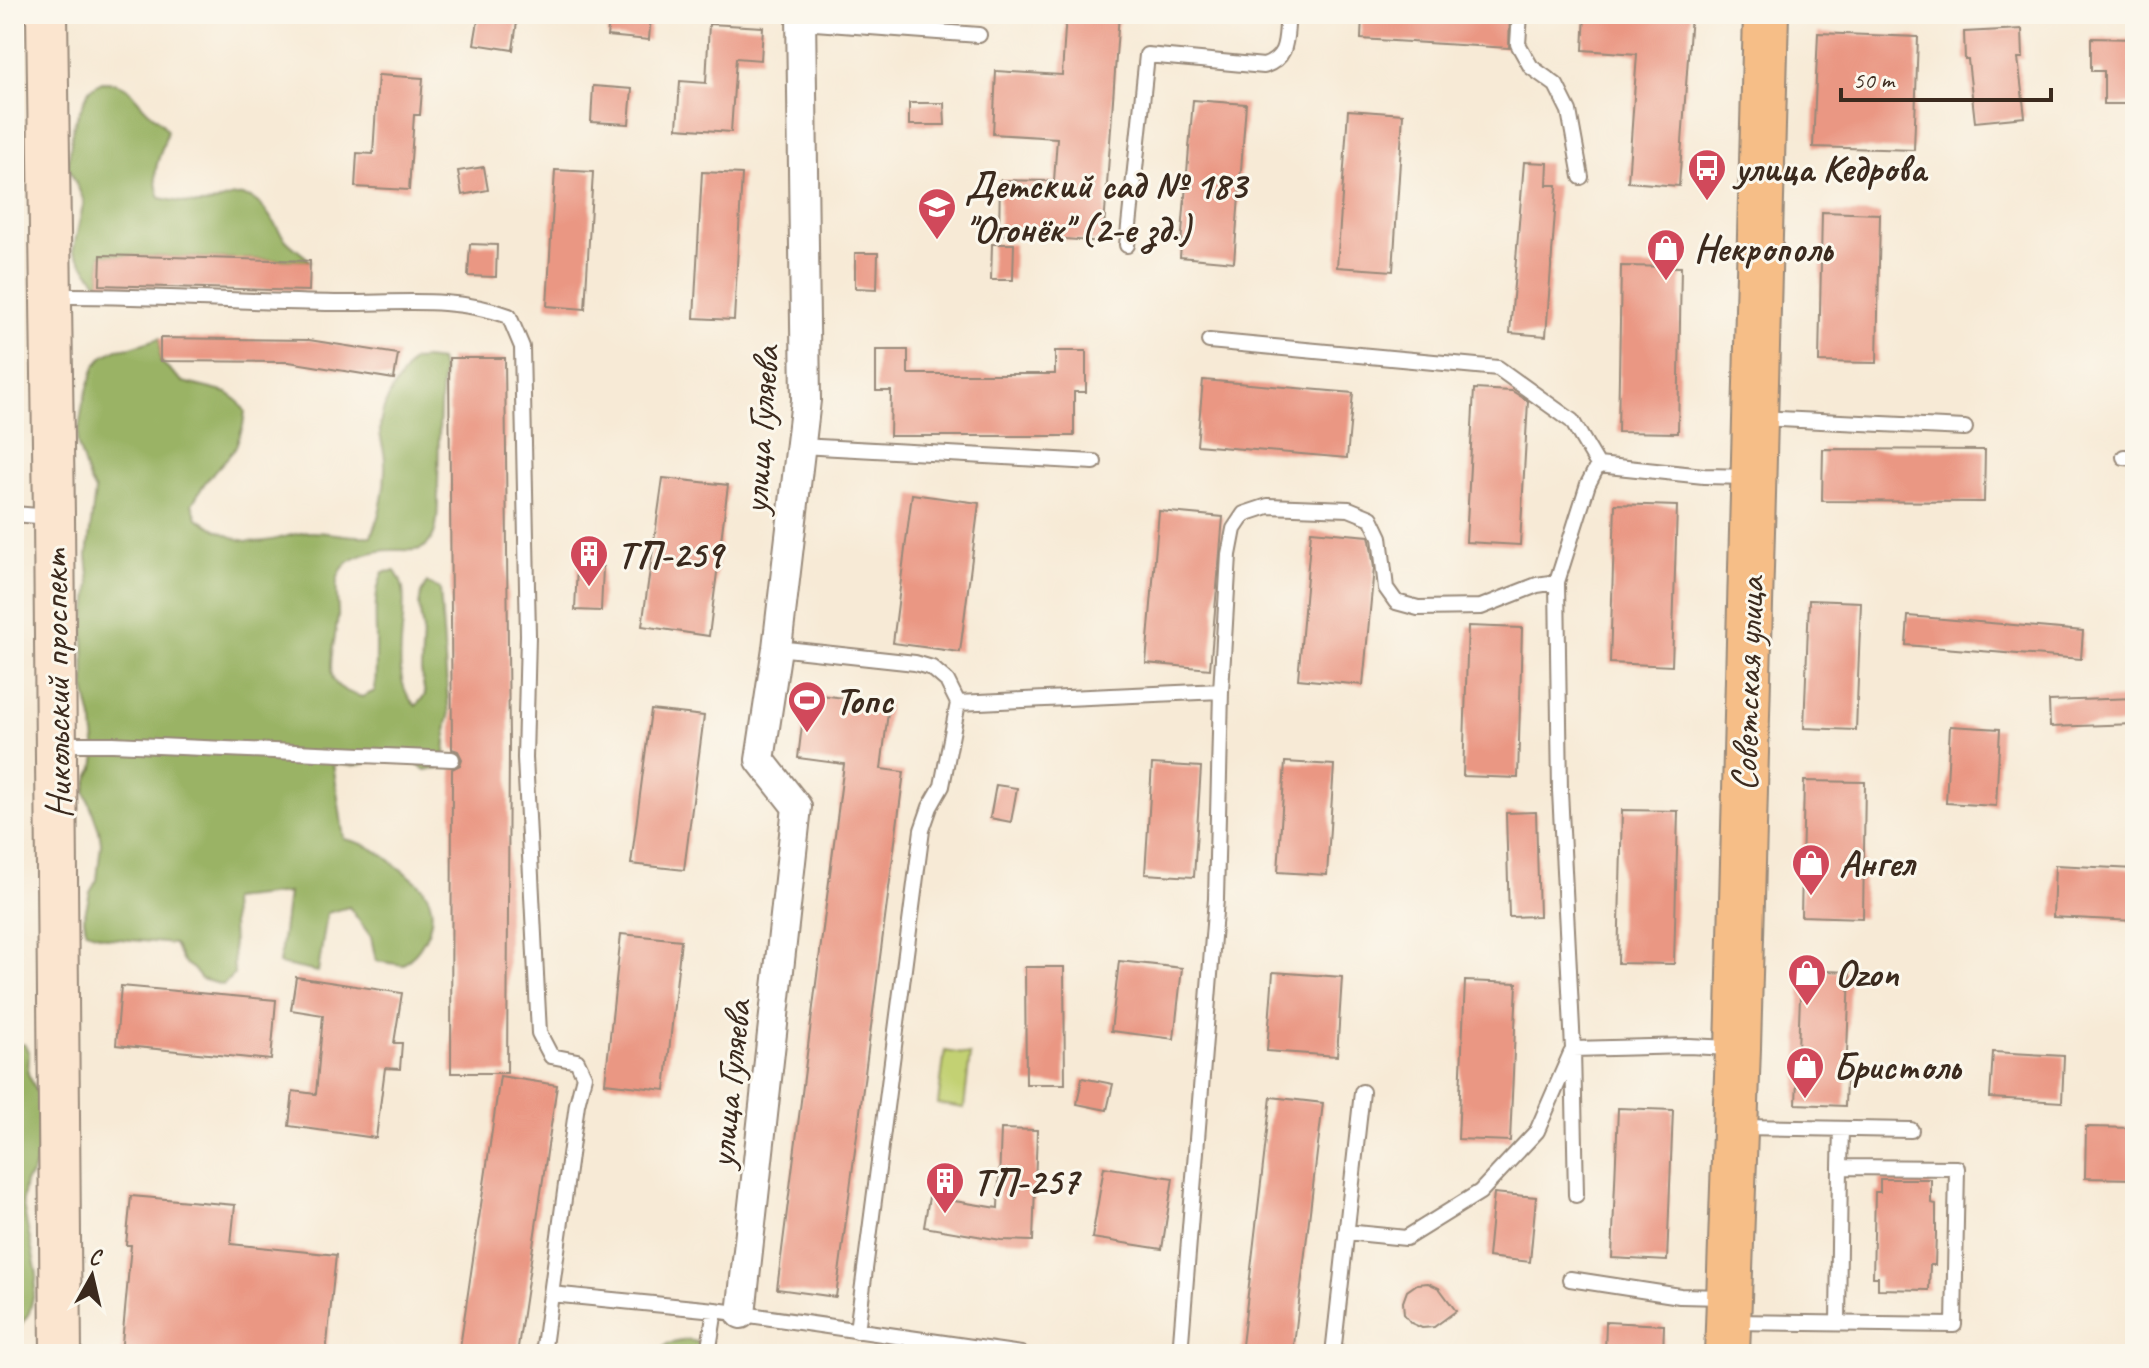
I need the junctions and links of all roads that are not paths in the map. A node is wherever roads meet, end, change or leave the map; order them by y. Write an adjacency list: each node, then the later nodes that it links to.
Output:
1 (47, 14): 9 (main road, Никольский проспект)
2 (1288, 14): 8 (lane)
3 (1520, 14): 7 (lane)
4 (1766, 14): 11 (main road, Советская улица)
5 (801, 18): 6 (lane); 13 (street, улица Гуляева)
6 (979, 35)
7 (1581, 177)
8 (1127, 245)
9 (51, 296): 18 (main road, Никольский проспект); 35 (lane)
10 (1209, 341): 15 (lane)
11 (1755, 418): 12 (lane); 16 (main road, Советская улица)
12 (1965, 428)
13 (800, 446): 14 (lane); 20 (street, улица Гуляева)
14 (1094, 462)
15 (1598, 465): 16 (lane); 19 (lane)
16 (1753, 477): 25 (main road, Советская улица)
17 (14, 514): 18 (lane)
18 (54, 517): 23 (main road, Никольский проспект)
19 (1557, 582): 21 (lane); 26 (lane)
20 (777, 648): 22 (lane); 36 (street, улица Гуляева)
21 (1221, 691): 22 (lane); 44 (lane)
22 (958, 703): 39 (lane)
23 (56, 744): 24 (lane); 40 (main road, Никольский проспект)
24 (452, 759)
25 (1738, 1048): 26 (lane); 28 (main road, Советская улица)
26 (1573, 1049): 32 (lane); 33 (lane)
27 (1362, 1092): 33 (lane)
28 (1735, 1127): 29 (lane); 38 (main road, Советская улица)
29 (1841, 1129): 30 (lane); 31 (lane)
30 (1911, 1130)
31 (1840, 1167): 37 (lane); 37 (lane)
32 (1576, 1195)
33 (1346, 1232): 45 (lane)
34 (1570, 1279): 38 (lane)
35 (551, 1294): 36 (lane); 41 (lane)
36 (728, 1312): 39 (lane); 42 (lane, улица Гуляева)
37 (1838, 1323): 38 (lane)
38 (1728, 1324)
39 (857, 1331): 43 (lane)
40 (61, 1354)
41 (543, 1354)
42 (708, 1354)
43 (1021, 1354)
44 (1180, 1354)
45 (1333, 1354)

